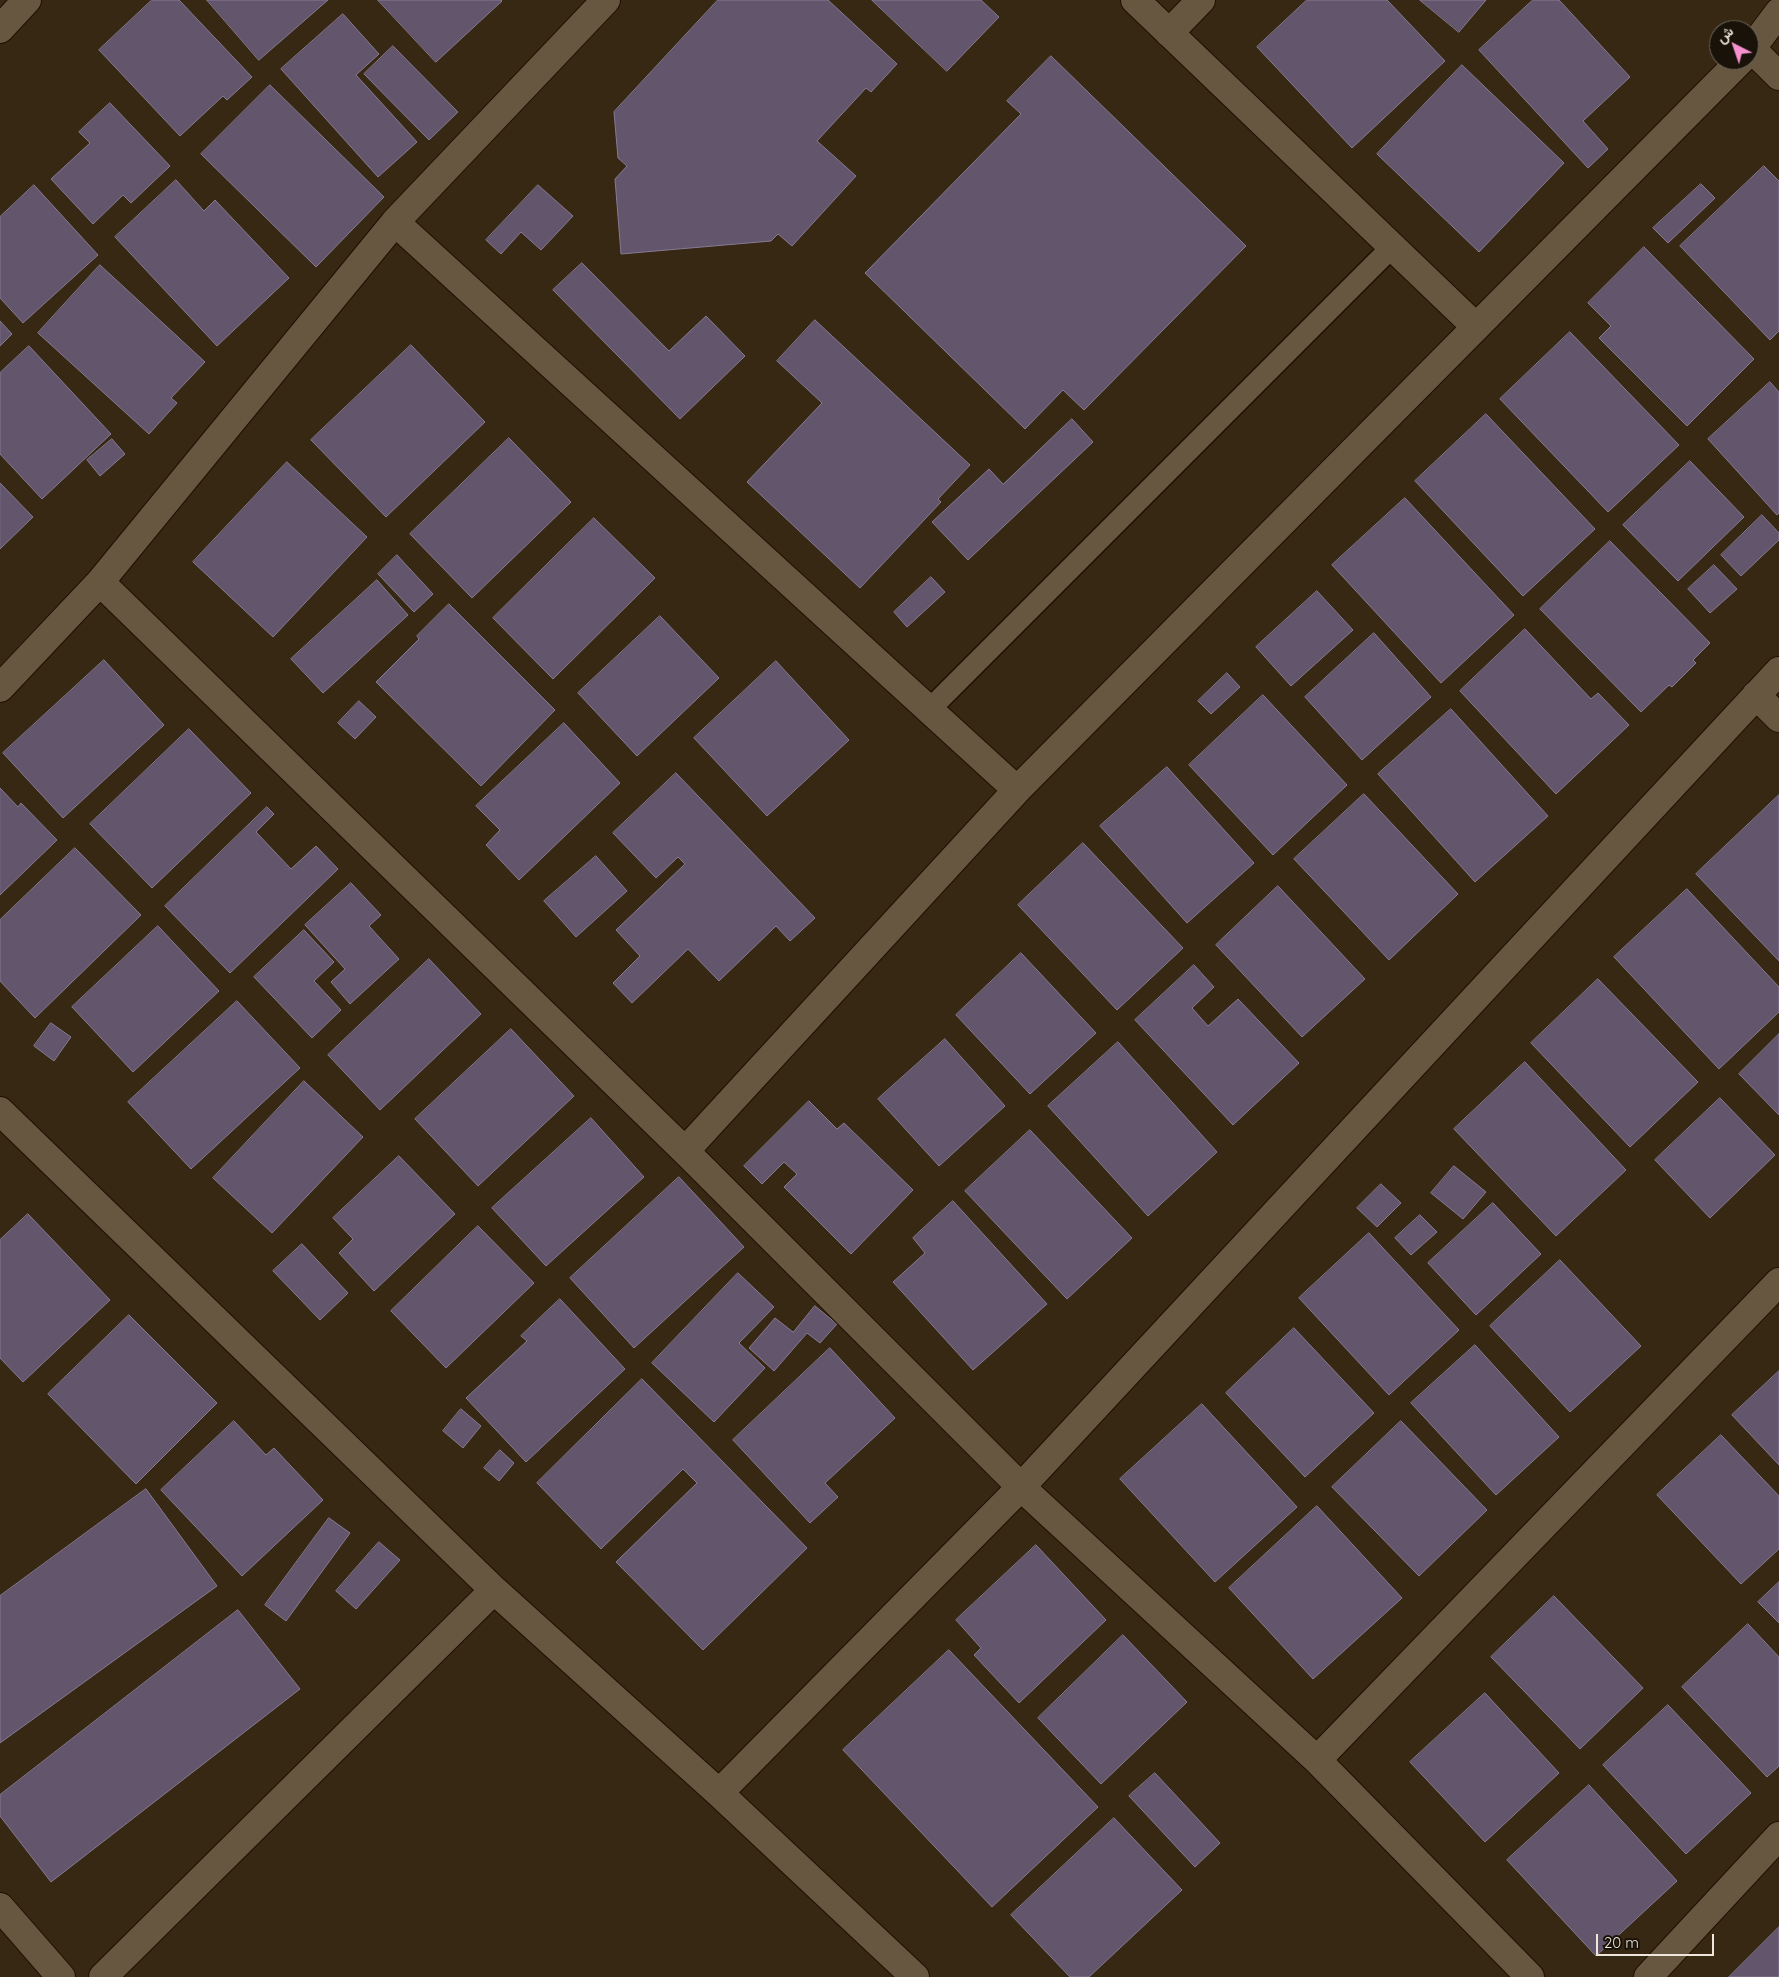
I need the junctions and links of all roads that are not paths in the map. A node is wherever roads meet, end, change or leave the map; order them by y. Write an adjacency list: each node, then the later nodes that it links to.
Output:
1 (27, 0): 6 (street)
2 (606, 0): 12 (street)
3 (1135, 0): 7 (street)
4 (1201, 0): 7 (street)
5 (1779, 12): 8 (street)
6 (0, 29)
7 (1169, 32): 13 (street)
8 (1759, 38)
9 (1759, 62): 11 (street)
10 (1731, 70): 14 (street)
11 (1779, 76)
12 (395, 222): 15 (street); 19 (street)
13 (1392, 247): 14 (street); 19 (lane)
14 (1476, 327): 21 (street)
15 (100, 582): 17 (street); 23 (street)
16 (1779, 671): 18 (street)
17 (0, 688)
18 (1756, 695): 20 (street); 25 (street)
19 (929, 710): 21 (street)
20 (1779, 718)
21 (1016, 790): 23 (street)
22 (0, 1111): 26 (street)
23 (685, 1151): 25 (street)
24 (1779, 1282): 27 (street)
25 (1021, 1487): 27 (street); 28 (street)
26 (494, 1590): 28 (street); 32 (street)
27 (1317, 1760): 34 (street)
28 (719, 1793): 33 (street)
29 (1779, 1836): 35 (street)
30 (0, 1907): 31 (street)
31 (61, 1977)
32 (104, 1977)
33 (915, 1977)
34 (1530, 1977)
35 (1648, 1977)

